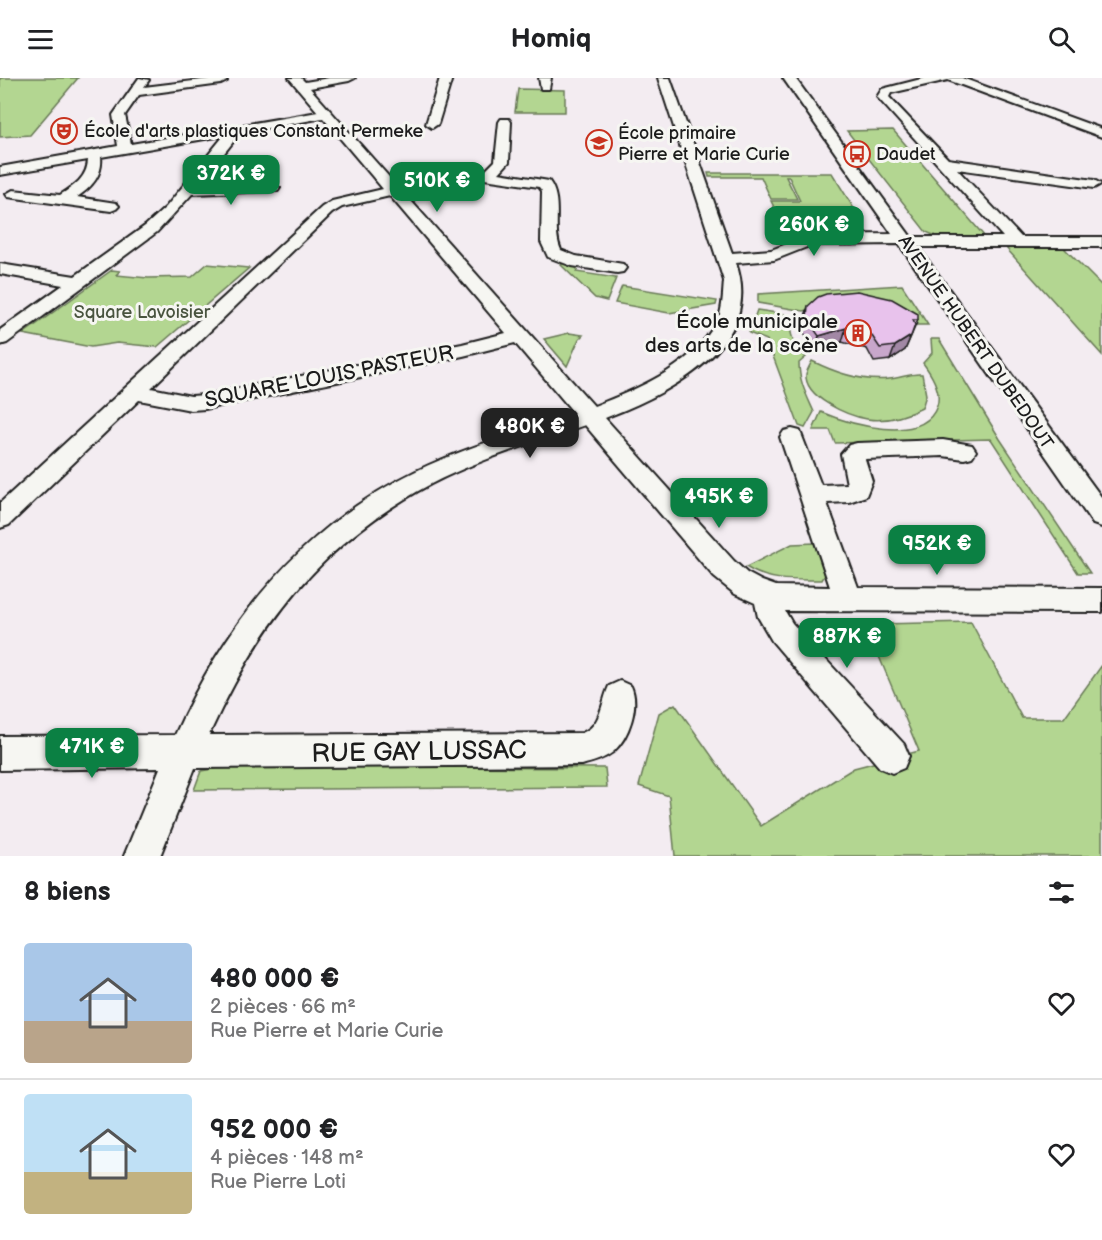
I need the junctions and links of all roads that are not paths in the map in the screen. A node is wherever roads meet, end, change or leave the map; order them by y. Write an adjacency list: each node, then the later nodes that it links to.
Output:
1 (144, 78): 10 (street)
2 (349, 78): 9 (street)
3 (446, 78): 13 (street)
4 (664, 78): 31 (street)
5 (789, 78): 28 (street, AVENUE HUBERT DUBEDOUT)
6 (943, 78): 18 (street)
7 (952, 78): 15 (street)
8 (221, 81): 10 (street)
9 (298, 82): 11 (street)
10 (135, 92): 16 (street)
11 (326, 114): 14 (street); 24 (street)
12 (505, 122): 20 (street)
13 (432, 124)
14 (229, 131): 16 (street); 23 (street)
15 (1102, 133)
16 (125, 148): 17 (street)
17 (94, 154): 19 (street); 26 (street)
18 (944, 164): 21 (street); 29 (street)
19 (0, 171)
20 (490, 174): 24 (street); 32 (street)
21 (1094, 184)
22 (273, 188): 23 (street)
23 (189, 189): 34 (street)
24 (394, 190): 35 (street); 37 (street)
25 (13, 194): 26 (street)
26 (63, 200): 27 (street)
27 (111, 206)
28 (904, 241): 29 (street); 31 (street); 42 (street, AVENUE HUBERT DUBEDOUT)
29 (1017, 242): 30 (street)
30 (1102, 242)
31 (727, 259): 38 (street)
32 (617, 268)
33 (0, 269): 34 (street)
34 (79, 282): 36 (street)
35 (521, 335): 37 (street, SQUARE LOUIS PASTEUR); 38 (street)
36 (0, 339)
37 (135, 392): 43 (street)
38 (590, 415): 44 (street); 49 (street)
39 (792, 437): 41 (street)
40 (964, 451): 41 (street)
41 (812, 494): 45 (street)
42 (1102, 517)
43 (0, 518)
44 (768, 596): 45 (street); 50 (street)
45 (848, 599): 46 (street)
46 (1102, 600)
47 (620, 696): 49 (street, RUE GAY LUSSAC)
48 (0, 753): 49 (street, RUE GAY LUSSAC)
49 (184, 753): 51 (street)
50 (892, 756)
51 (142, 856)

